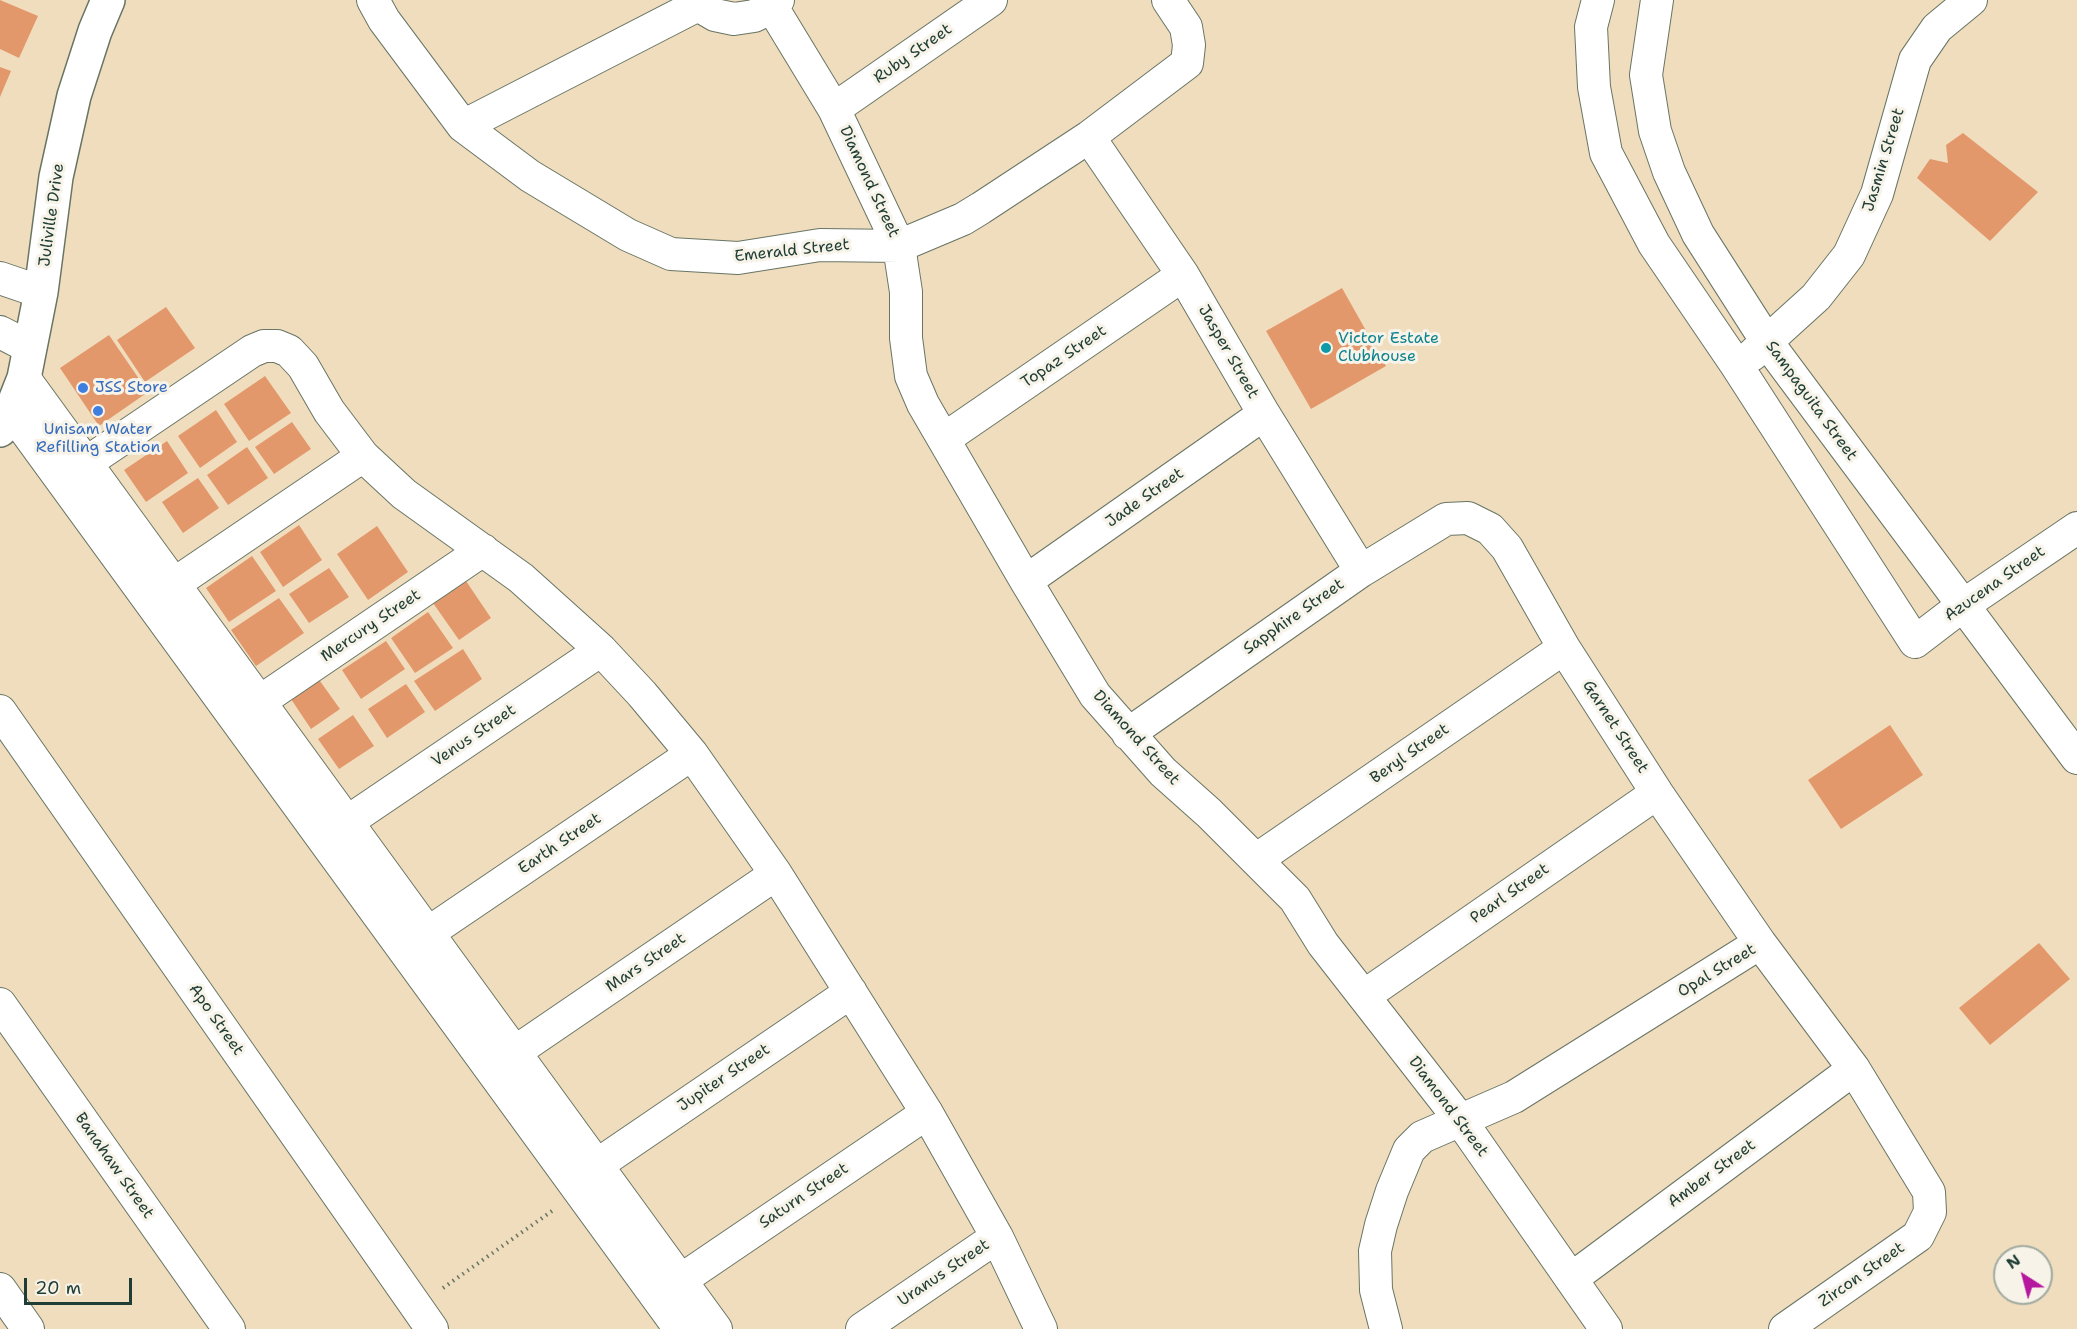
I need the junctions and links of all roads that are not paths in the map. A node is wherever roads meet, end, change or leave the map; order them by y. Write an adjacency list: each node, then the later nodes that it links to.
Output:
1 (108, 0): 16 (street, Juliville Drive)
2 (373, 0): 11 (street, Emerald Street)
3 (991, 0): 10 (street, Ruby Street)
4 (1168, 0): 12 (street, Emerald Street)
5 (1598, 0): 20 (street)
6 (1657, 0): 18 (street, Sampaguita Street)
7 (1971, 0): 18 (street, Jasmin Street)
8 (696, 2): 9 (street); 11 (street)
9 (775, 3): 10 (street, Diamond Street)
10 (834, 109): 13 (street, Diamond Street)
11 (463, 126): 13 (street, Emerald Street)
12 (1089, 137): 13 (street, Emerald Street); 14 (street, Jasper Street)
13 (899, 246): 23 (street, Diamond Street)
14 (1184, 274): 21 (street, Jasper Street); 23 (street, Topaz Street)
15 (0, 278): 16 (street)
16 (41, 292): 19 (street, Juliville Drive)
17 (0, 332): 19 (street)
18 (1767, 342): 20 (street, Jasmin Street); 32 (street, Sampaguita Street)
19 (26, 362): 22 (street, Juliville Drive); 25 (street)
20 (1737, 366): 32 (street, Azucena Street)
21 (1264, 414): 29 (street, Jasper Street); 30 (street, Jade Street)
22 (6, 421): 62 (street)
23 (944, 439): 30 (street, Diamond Street)
24 (363, 456): 25 (street); 28 (street); 31 (street)
25 (86, 463): 31 (street)
26 (1468, 518): 29 (street, Sapphire Street); 33 (street, Garnet Street)
27 (2077, 528): 32 (street, Azucena Street)
28 (483, 550): 34 (street); 35 (street, Mercury Street)
29 (1361, 571): 37 (street, Sapphire Street)
30 (1026, 581): 37 (street, Diamond Street)
31 (174, 584): 35 (street)
32 (1962, 606): 39 (street, Sampaguita Street)
33 (1564, 648): 40 (street, Garnet Street); 42 (street, Beryl Street)
34 (601, 650): 38 (street); 41 (street, Venus Street)
35 (259, 702): 41 (street)
36 (0, 711): 59 (street, Apo Street)
37 (1128, 734): 42 (street, Diamond Street)
38 (692, 754): 43 (street); 44 (street, Earth Street)
39 (2077, 758)
40 (1657, 793): 45 (street, Garnet Street); 47 (street, Pearl Street)
41 (347, 822): 44 (street)
42 (1257, 861): 47 (street, Diamond Street)
43 (776, 874): 46 (street); 49 (street, Mars Street)
44 (428, 933): 49 (street)
45 (1760, 943): 50 (street, Opal Street); 52 (street, Opal Street)
46 (851, 992): 51 (street); 53 (street, Jupiter Street)
47 (1364, 996): 52 (street, Diamond Street)
48 (0, 1004): 61 (street, Banahaw Street)
49 (515, 1052): 53 (street)
50 (1854, 1069): 54 (street, Opal Street); 56 (street, Amber Street)
51 (927, 1113): 55 (street); 57 (street, Saturn Street)
52 (1461, 1121): 56 (street, Diamond Street); 66 (street, Opal Street)
53 (597, 1165): 57 (street)
54 (1930, 1212): 68 (street, Zircon Street)
55 (996, 1237): 64 (street, Uranus Street); 65 (street)
56 (1571, 1279): 67 (street, Diamond Street)
57 (681, 1280): 63 (street)
58 (0, 1289): 60 (street)
59 (424, 1318)
60 (28, 1329)
61 (229, 1329)
62 (680, 1329)
63 (716, 1329)
64 (862, 1329)
65 (1041, 1329)
66 (1386, 1329)
67 (1606, 1329)
68 (1785, 1329)

